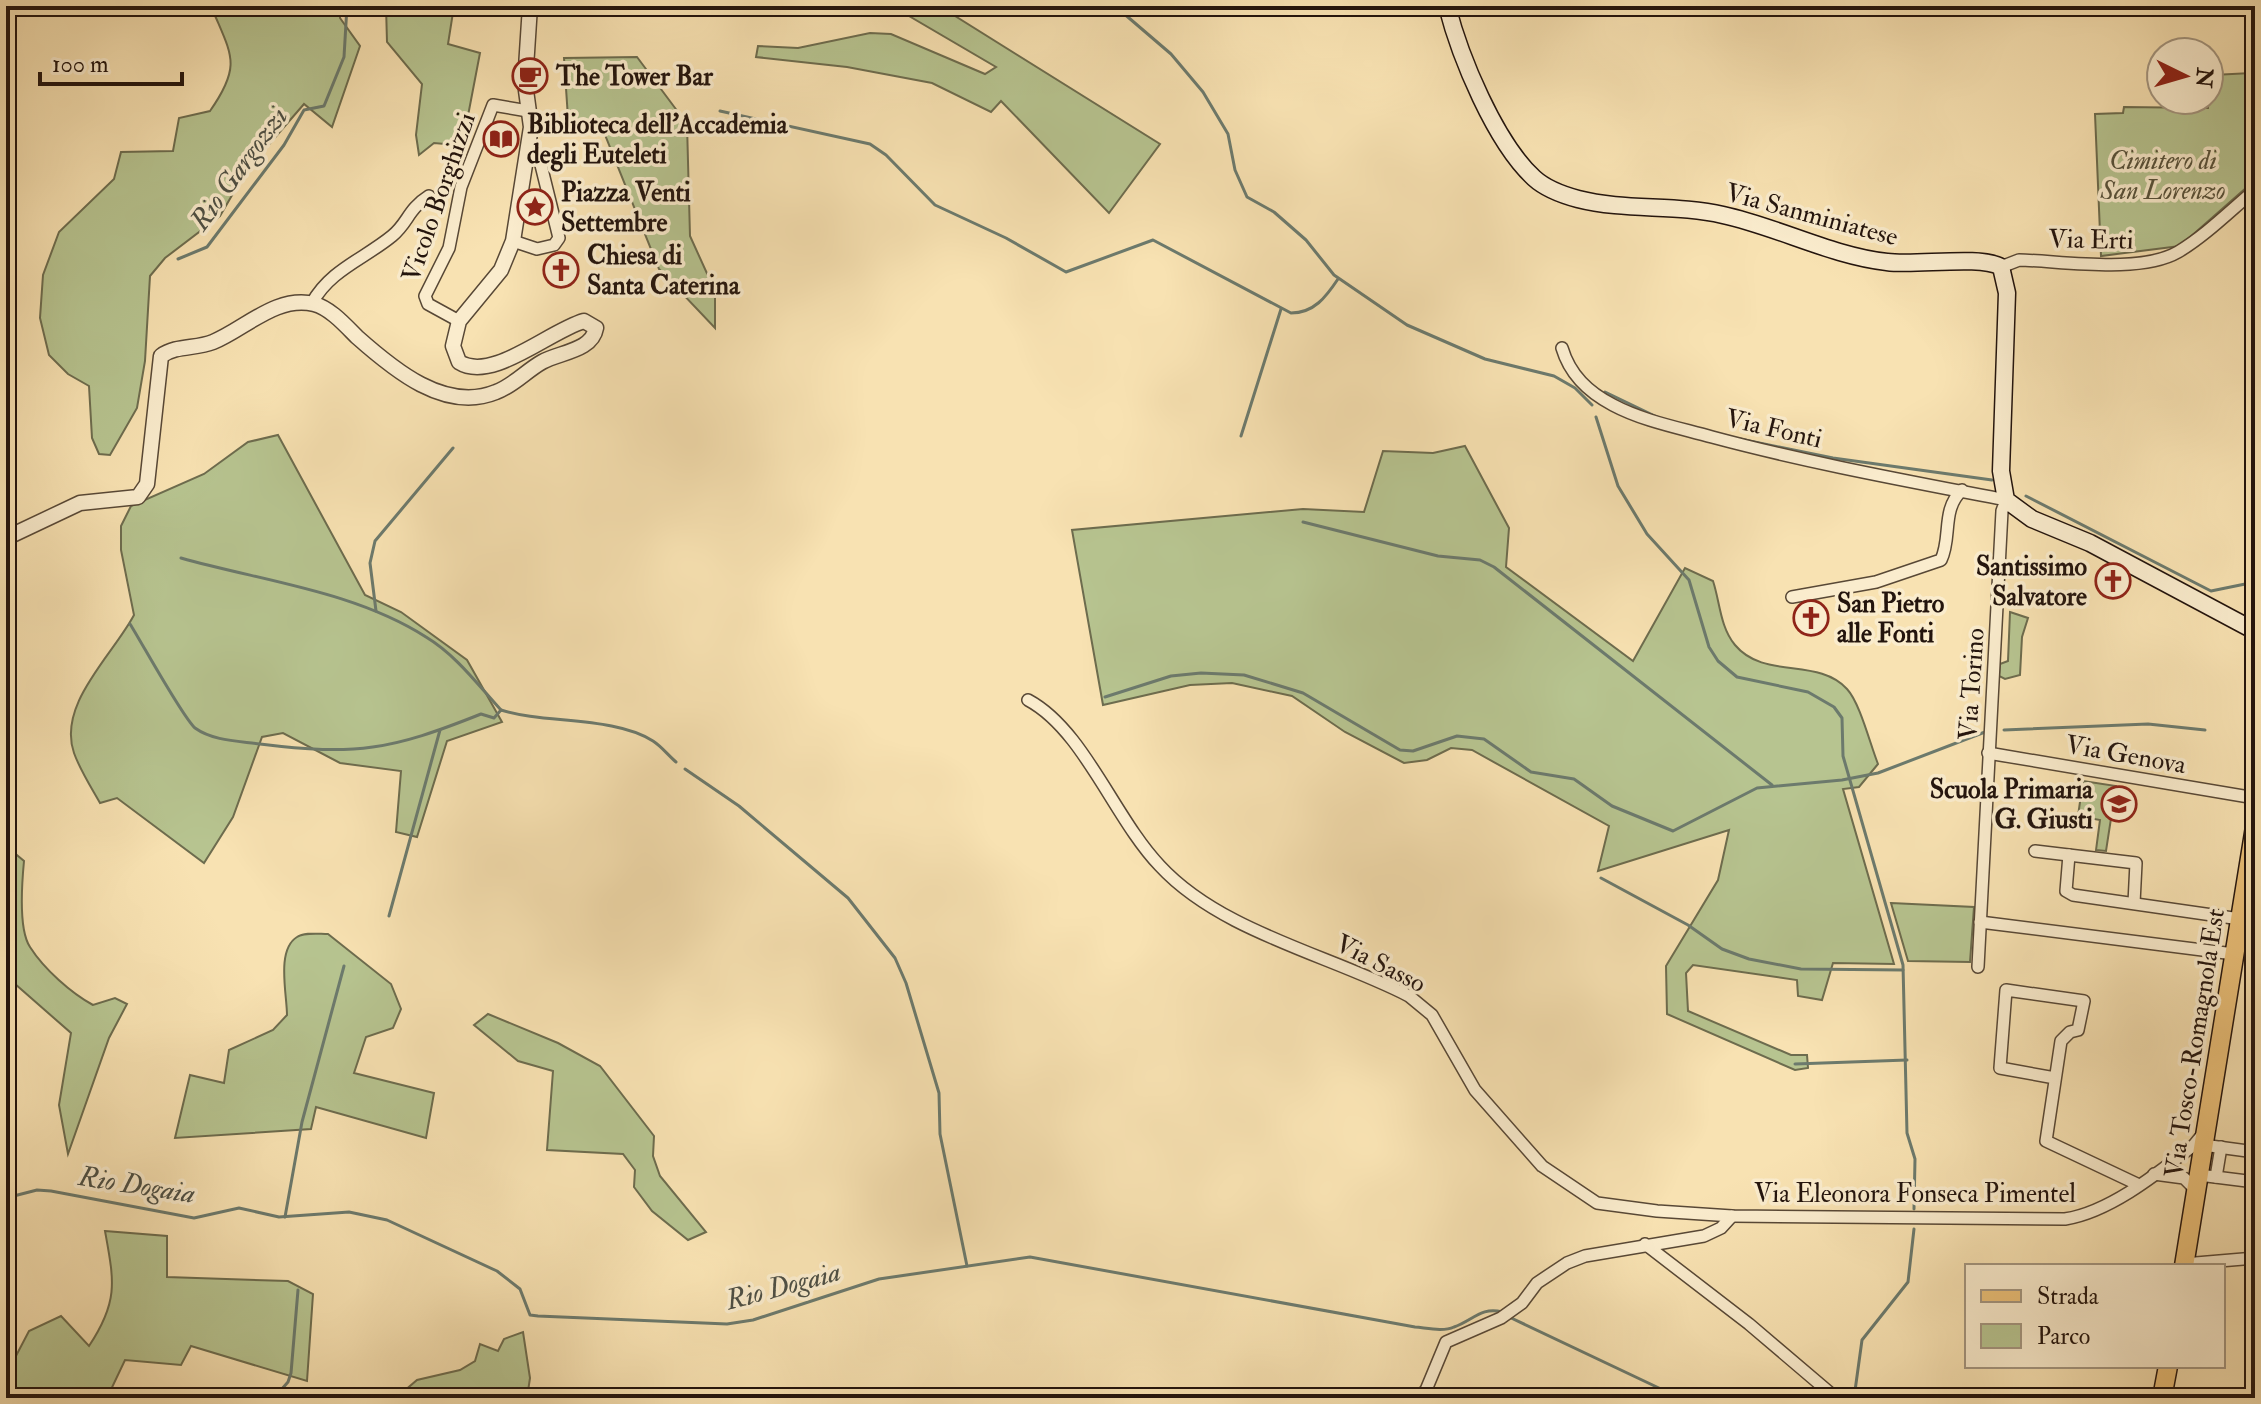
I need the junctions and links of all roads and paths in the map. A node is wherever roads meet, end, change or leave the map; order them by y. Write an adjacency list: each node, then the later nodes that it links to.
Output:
1 (530, 6): 3 (street)
2 (1447, 6): 8 (main road, Via Sanminiatese)
3 (528, 111): 4 (street); 10 (street, Vicolo Borghizzi)
4 (527, 150): 7 (street); 7 (street)
5 (2255, 190): 8 (street, Via Erti)
6 (429, 196): 9 (street)
7 (513, 241): 10 (street)
8 (2001, 267): 13 (main road)
9 (312, 303): 10 (street); 14 (street)
10 (459, 321)
11 (1562, 348): 12 (street, Via Fonti)
12 (1962, 490): 13 (street, Via Fonti); 15 (street)
13 (2006, 500): 16 (main road); 18 (street, Via Torino)
14 (6, 538)
15 (1792, 597)
16 (2255, 631)
17 (1028, 700): 37 (street, Via Sasso)
18 (1988, 753): 19 (street, Via Genova); 25 (street, Via Torino)
19 (2255, 798)
20 (2255, 827): 24 (main road, Via Tosco-Romagnola Est)
21 (2035, 851): 22 (street)
22 (2069, 855): 23 (street); 23 (street)
23 (2134, 903): 24 (street)
24 (2240, 919): 26 (main road, Via Tosco-Romagnola Est)
25 (1980, 922): 26 (street); 27 (street, Via Torino)
26 (2234, 954): 29 (main road, Via Tosco-Romagnola Est)
27 (1978, 967)
28 (2055, 1078): 28 (street); 36 (street)
29 (2210, 1141): 30 (street); 31 (street, Via Eleonora Fonseca Pimentel); 34 (main road, Via Tosco-Romagnola Est)
30 (2255, 1152)
31 (2178, 1157): 32 (street, Via Eleonora Fonseca Pimentel); 34 (street)
32 (2153, 1174): 33 (street); 36 (street, Via Eleonora Fonseca Pimentel)
33 (2180, 1176): 34 (street); 34 (street)
34 (2203, 1177): 35 (street); 40 (main road, Via Tosco-Romagnola Est)
35 (2255, 1182)
36 (2137, 1184): 37 (street, Via Eleonora Fonseca Pimentel)
37 (1732, 1216): 38 (street)
38 (1645, 1244): 43 (street); 44 (street)
39 (2255, 1258): 41 (street)
40 (2184, 1264)
41 (2194, 1264)
42 (2168, 1368): 45 (main road)
43 (1418, 1398)
44 (1836, 1398)
45 (2162, 1398)

